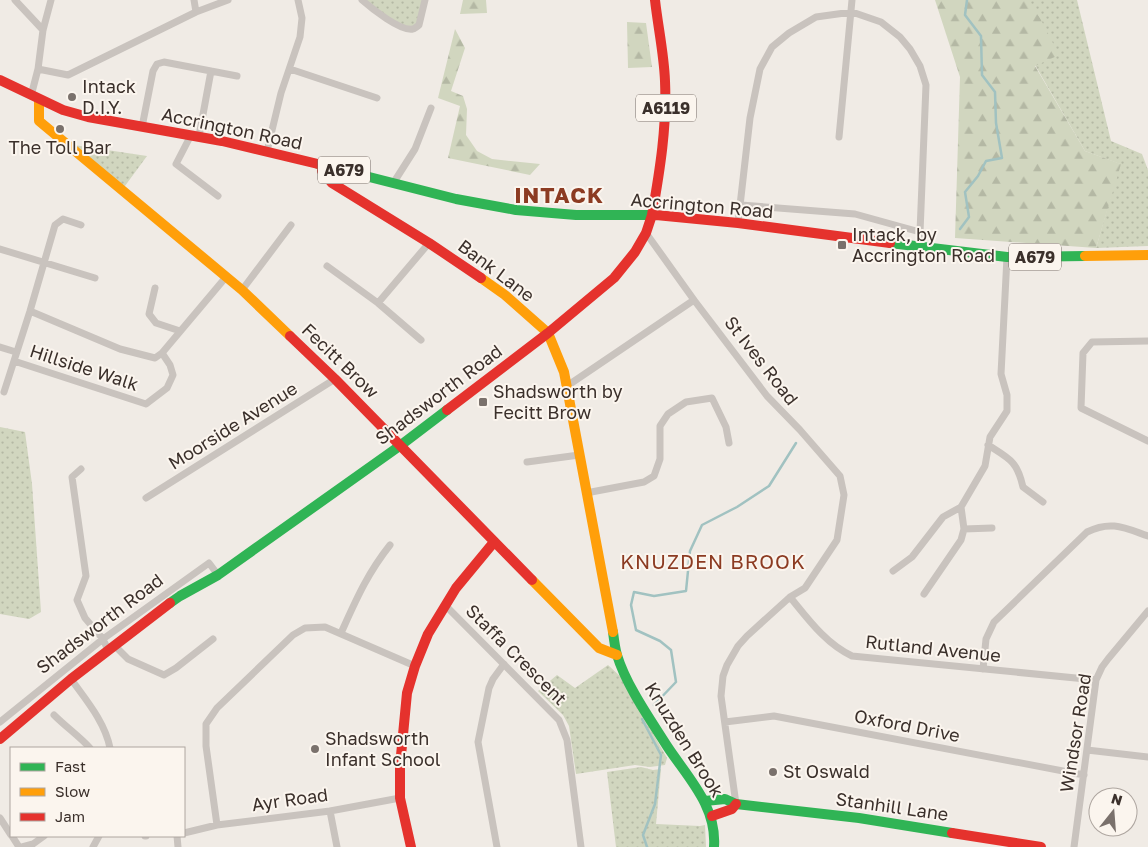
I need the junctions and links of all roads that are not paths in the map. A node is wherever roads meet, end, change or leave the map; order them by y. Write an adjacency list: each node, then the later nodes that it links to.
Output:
1 (15, 0): 12 (street)
2 (51, 0): 12 (street)
3 (194, 0): 10 (street)
4 (228, 0): 10 (street)
5 (298, 0): 14 (street)
6 (362, 0): 7 (street)
7 (425, 0)
8 (655, 0): 29 (main road, A6119)
9 (852, 0): 11 (street)
10 (196, 12): 13 (street)
11 (852, 12): 23 (street); 28 (street); 33 (street)
12 (43, 30): 13 (street)
13 (38, 69): 18 (street)
14 (290, 69): 19 (street); 24 (street)
15 (211, 71): 16 (street); 21 (street); 22 (street)
16 (237, 76)
17 (0, 80): 18 (main road, Accrington Road / A679)
18 (35, 98): 21 (main road, Accrington Road / A679); 43 (main road, Fecitt Brow)
19 (377, 98)
20 (431, 108): 26 (street)
21 (142, 127): 22 (main road, Accrington Road / A679)
22 (195, 136): 24 (main road, Accrington Road / A679); 27 (street)
23 (839, 137)
24 (267, 151): 25 (main road, Accrington Road / A679)
25 (323, 165): 26 (main road, Accrington Road / A679); 35 (main road, Bank Lane)
26 (394, 182): 29 (main road, Accrington Road / A679)
27 (218, 196)
28 (741, 205): 30 (street); 33 (street, Accrington Road)
29 (652, 215): 30 (main road, Accrington Road / A679); 34 (main road, Shadsworth Road)
30 (738, 223): 36 (main road, Accrington Road / A679)
31 (81, 225): 40 (street)
32 (292, 225): 45 (street)
33 (920, 232): 36 (street)
34 (646, 233): 46 (street, St Ives Road); 50 (main road, Shadsworth Road)
35 (429, 243): 47 (street); 50 (main road, Bank Lane)
36 (923, 248): 39 (main road, Accrington Road / A679)
37 (0, 249): 40 (street)
38 (1148, 255): 39 (main road, Accrington Road / A679)
39 (1007, 258): 63 (street)
40 (44, 263): 42 (street); 48 (street)
41 (327, 266): 47 (street)
42 (95, 278)
43 (226, 278): 45 (main road, Fecitt Brow); 49 (street)
44 (155, 288): 49 (street)
45 (242, 290): 57 (main road, Fecitt Brow)
46 (694, 300): 58 (street); 79 (street, St Ives Road)
47 (378, 303): 51 (street)
48 (30, 311): 54 (street); 55 (street)
49 (180, 331): 55 (street)
50 (548, 333): 58 (main road, Bank Lane); 62 (main road, Shadsworth Road)
51 (421, 340)
52 (1148, 341): 60 (street)
53 (0, 347): 54 (street)
54 (16, 352): 56 (street)
55 (162, 353): 56 (street, Hillside Walk)
56 (14, 361): 59 (street)
57 (335, 379): 62 (main road, Fecitt Brow); 68 (street, Moorside Avenue)
58 (568, 386): 64 (main road, Bank Lane)
59 (4, 392)
60 (1148, 441)
61 (730, 443): 67 (street)
62 (401, 445): 74 (main road, Fecitt Brow); 77 (main road, Shadsworth Road)
63 (988, 445): 69 (street); 70 (street)
64 (580, 455): 65 (street); 67 (main road, Bank Lane)
65 (527, 462)
66 (81, 468): 83 (street)
67 (586, 493): 86 (main road, Bank Lane)
68 (146, 498)
69 (1043, 502)
70 (961, 507): 72 (street); 76 (street)
71 (992, 528): 72 (street)
72 (964, 529): 78 (street)
73 (1148, 536): 89 (street)
74 (494, 542): 80 (main road); 86 (main road, Fecitt Brow)
75 (390, 545): 82 (street)
76 (893, 571)
77 (218, 575): 83 (street, Shadsworth Road); 85 (main road, Shadsworth Road)
78 (924, 594)
79 (790, 598): 89 (street, Rutland Avenue); 94 (street, St Ives Road)
80 (445, 605): 87 (street, Staffa Crescent); 88 (main road)
81 (1148, 611): 91 (street, Windsor Road)
82 (340, 633): 88 (street); 107 (street)
83 (103, 639): 85 (street); 93 (street, Shadsworth Road)
84 (212, 639): 85 (street)
85 (111, 647): 90 (main road, Shadsworth Road)
86 (617, 655): 102 (main road, Knuzden Brook)
87 (504, 664): 115 (street); 116 (street, Staffa Crescent)
88 (415, 666): 101 (main road)
89 (983, 669): 91 (street, Rutland Avenue)
90 (70, 679): 95 (main road, Shadsworth Road); 97 (street)
91 (1096, 680): 98 (street, Windsor Road)
92 (54, 715): 96 (street)
93 (0, 722)
94 (725, 722): 100 (street, Oxford Drive); 103 (street, St Ives Road)
95 (0, 739)
96 (89, 747)
97 (110, 747)
98 (1087, 750): 99 (street); 100 (street, Windsor Road)
99 (1143, 754)
100 (1084, 775): 119 (street, Windsor Road)
101 (400, 798): 104 (street, Ayr Road); 114 (main road)
102 (705, 801): 103 (main road, Stanhill Lane); 105 (main road, Knuzden Brook)
103 (736, 804): 105 (main road); 118 (main road, Stanhill Lane)
104 (330, 811): 107 (street, Ayr Road); 113 (street)
105 (712, 816): 117 (main road, Knuzden Brook)
106 (0, 818): 109 (street)
107 (217, 825): 108 (street, Ayr Road)
108 (185, 833)
109 (10, 834)
110 (12, 837): 112 (street)
111 (43, 837): 112 (street)
112 (21, 847)
113 (337, 847)
114 (411, 847)
115 (497, 847)
116 (581, 847)
117 (714, 847)
118 (1041, 847)
119 (1074, 847)

